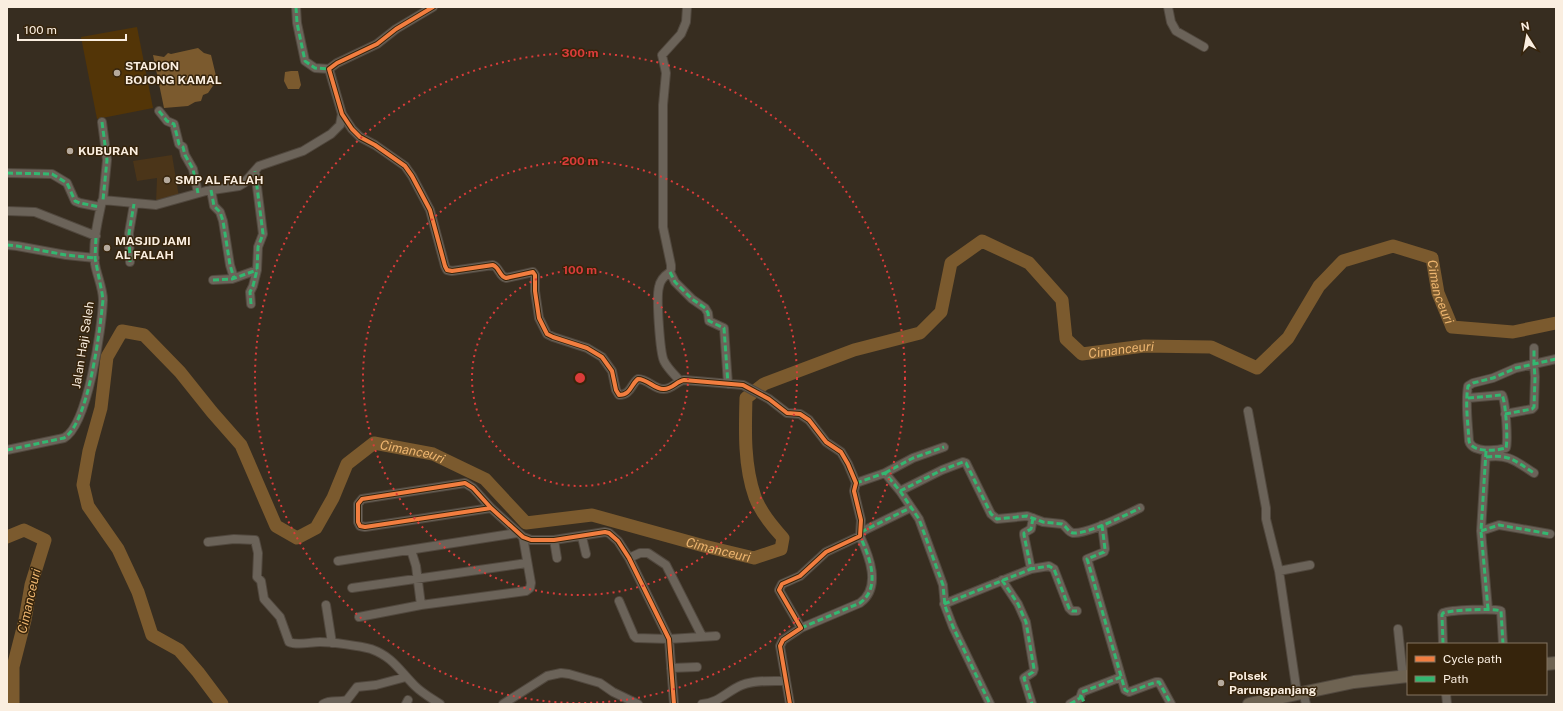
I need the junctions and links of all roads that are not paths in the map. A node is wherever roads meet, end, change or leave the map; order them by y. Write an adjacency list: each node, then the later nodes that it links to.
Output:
1 (296, 7): 6 (street)
2 (433, 7): 6 (street)
3 (687, 7): 22 (street)
4 (1168, 7): 5 (street)
5 (1204, 47)
6 (329, 69): 8 (street)
7 (159, 111): 13 (street)
8 (342, 114): 10 (street); 29 (street)
9 (102, 122): 14 (street, Jalan Haji Saleh)
10 (255, 171): 12 (street); 21 (street)
11 (7, 173): 14 (street)
12 (211, 190): 13 (street); 23 (street)
13 (198, 193): 15 (street)
14 (102, 203): 15 (street); 17 (street, Jalan Haji Saleh)
15 (134, 204): 20 (street)
16 (7, 211): 17 (street)
17 (96, 236): 19 (street, Jalan Haji Saleh)
18 (7, 245): 19 (street)
19 (95, 258): 35 (street, Jalan Haji Saleh)
20 (130, 262)
21 (257, 270): 23 (street); 25 (street)
22 (670, 272): 29 (street); 30 (street)
23 (234, 278): 24 (street)
24 (213, 280)
25 (251, 304)
26 (1534, 348): 28 (street)
27 (1556, 360): 28 (street)
28 (1534, 364): 31 (street); 33 (street)
29 (680, 380): 30 (street)
30 (728, 384): 39 (street)
31 (1468, 398): 33 (street); 36 (street)
32 (1248, 411): 61 (street)
33 (1505, 414): 36 (street)
34 (944, 446): 37 (street)
35 (7, 450)
36 (1486, 454): 38 (street); 46 (street)
37 (885, 473): 39 (street); 40 (street)
38 (1534, 473)
39 (856, 483): 47 (street)
40 (900, 491): 42 (street); 44 (street)
41 (491, 508): 41 (street); 49 (street)
42 (910, 508): 47 (street); 66 (street)
43 (1140, 508): 45 (street)
44 (1033, 518): 45 (street); 60 (street)
45 (1102, 525): 84 (street)
46 (1481, 531): 48 (street); 69 (street)
47 (860, 534): 72 (street); 72 (street)
48 (1550, 534)
49 (520, 535): 51 (street); 53 (street); 58 (street)
50 (582, 537): 51 (street); 54 (street); 56 (street)
51 (554, 540): 55 (street)
52 (208, 542): 79 (street)
53 (411, 550): 57 (street); 62 (street)
54 (586, 554)
55 (557, 558)
56 (629, 558): 74 (street); 76 (street)
57 (338, 561)
58 (527, 563): 62 (street); 68 (street)
59 (1310, 565): 61 (street)
60 (1031, 569): 63 (street); 70 (street)
61 (1279, 571): 86 (street)
62 (417, 578): 64 (street); 68 (street)
63 (1002, 580): 66 (street); 96 (street)
64 (352, 588)
65 (619, 601): 76 (street)
66 (944, 604): 95 (street)
67 (326, 605): 79 (street)
68 (421, 606): 71 (street)
69 (1488, 609): 77 (street); 78 (street)
70 (1077, 611)
71 (359, 617)
72 (801, 628): 85 (street)
73 (1398, 629): 82 (street)
74 (702, 636): 75 (street); 76 (street)
75 (716, 636)
76 (669, 639): 81 (street)
77 (1443, 643)
78 (1503, 643)
79 (332, 644): 83 (street)
80 (697, 667): 81 (street)
81 (671, 668): 92 (street)
82 (1405, 676): 86 (main road)
83 (406, 677): 88 (street); 89 (street)
84 (1121, 677): 87 (street); 98 (street)
85 (786, 681): 93 (street); 94 (street)
86 (1300, 693): 99 (main road); 100 (street)
87 (1083, 700): 97 (street)
88 (323, 704)
89 (440, 704)
90 (503, 704): 91 (street)
91 (638, 704)
92 (674, 704)
93 (702, 704)
94 (790, 704)
95 (990, 704)
96 (1032, 704)
97 (1070, 704)
98 (1171, 704)
99 (1249, 704)
100 (1306, 704)

